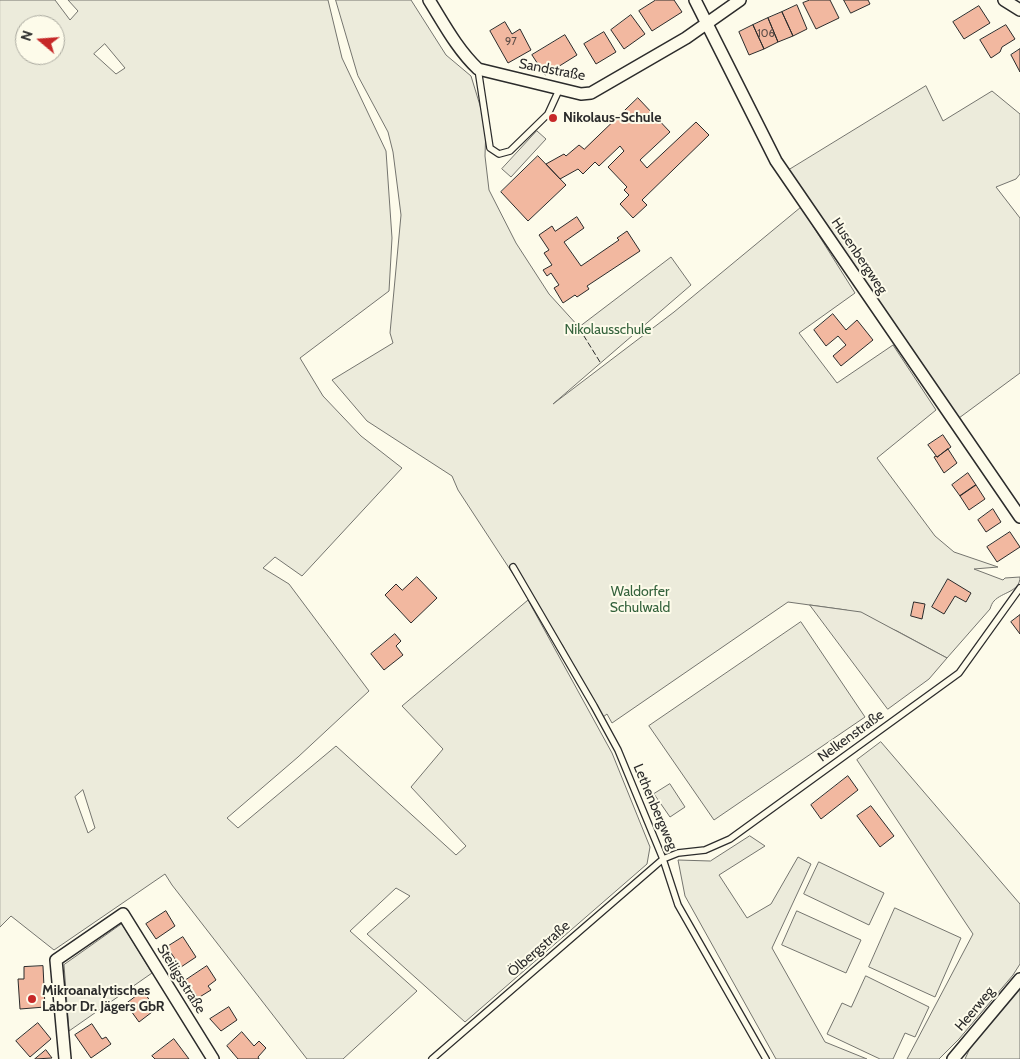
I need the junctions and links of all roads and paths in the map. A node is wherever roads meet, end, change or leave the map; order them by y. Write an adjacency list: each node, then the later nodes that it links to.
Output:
1 (429, 0): 7 (street)
2 (696, 0): 6 (street, Husenbergweg)
3 (740, 0): 6 (street, Sandstraße)
4 (1004, 0): 5 (street)
5 (1020, 10)
6 (708, 21): 8 (street, Sandstraße); 9 (street, Husenbergweg)
7 (478, 69): 8 (street, Sandstraße); 8 (lane)
8 (559, 90)
9 (1020, 517)
10 (513, 567): 12 (lane, Lethenbergweg)
11 (1020, 588): 12 (lane, Nelkenstraße)
12 (663, 859): 16 (lane, Ölbergstraße); 17 (lane, Lethenbergweg)
13 (1020, 978): 18 (street, Heerweg)
14 (65, 1059): 15 (street, Steiligsstraße)
15 (213, 1059)
16 (432, 1059)
17 (766, 1059)
18 (953, 1059)

